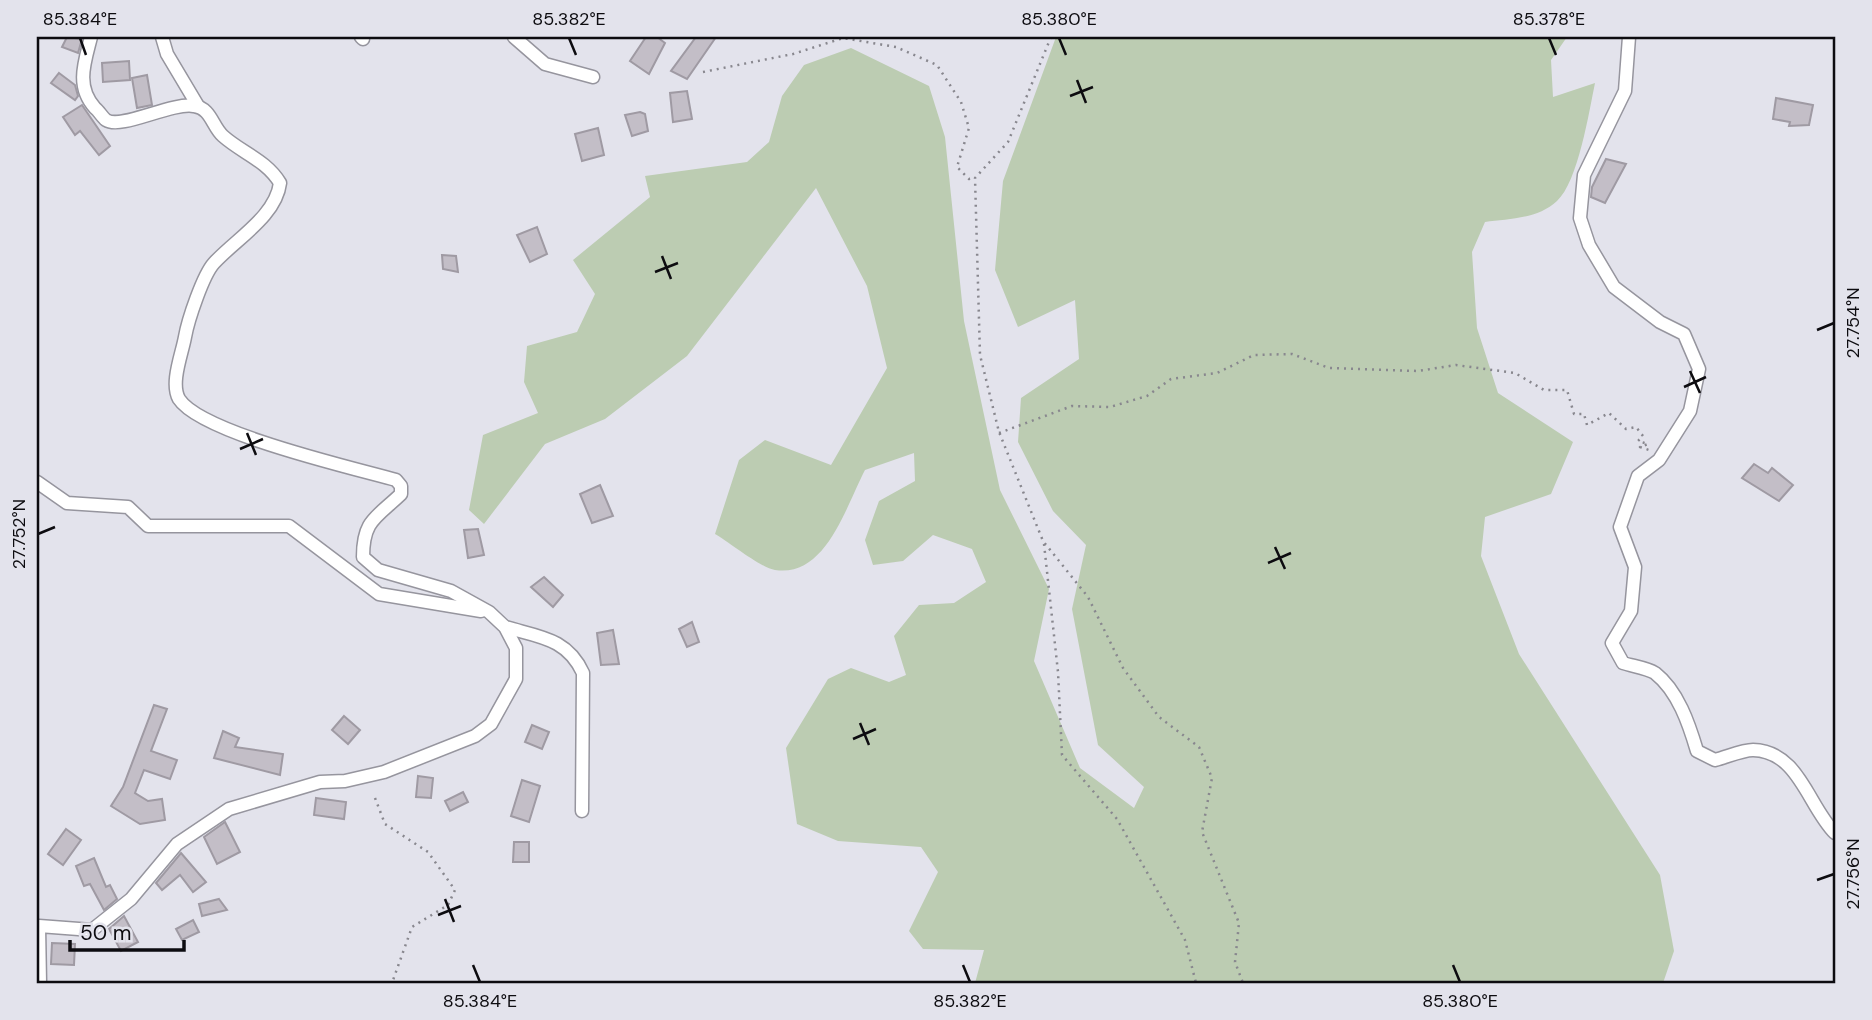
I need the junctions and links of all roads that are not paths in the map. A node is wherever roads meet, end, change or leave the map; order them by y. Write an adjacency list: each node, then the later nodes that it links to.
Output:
1 (91, 37): 6 (street)
2 (162, 37): 6 (street)
3 (514, 37): 5 (street)
4 (1629, 37): 11 (street)
5 (593, 77)
6 (198, 106): 8 (street)
7 (37, 482): 8 (street)
8 (489, 612): 9 (street)
9 (505, 626): 10 (street); 12 (street)
10 (582, 811)
11 (1835, 833)
12 (40, 983)

